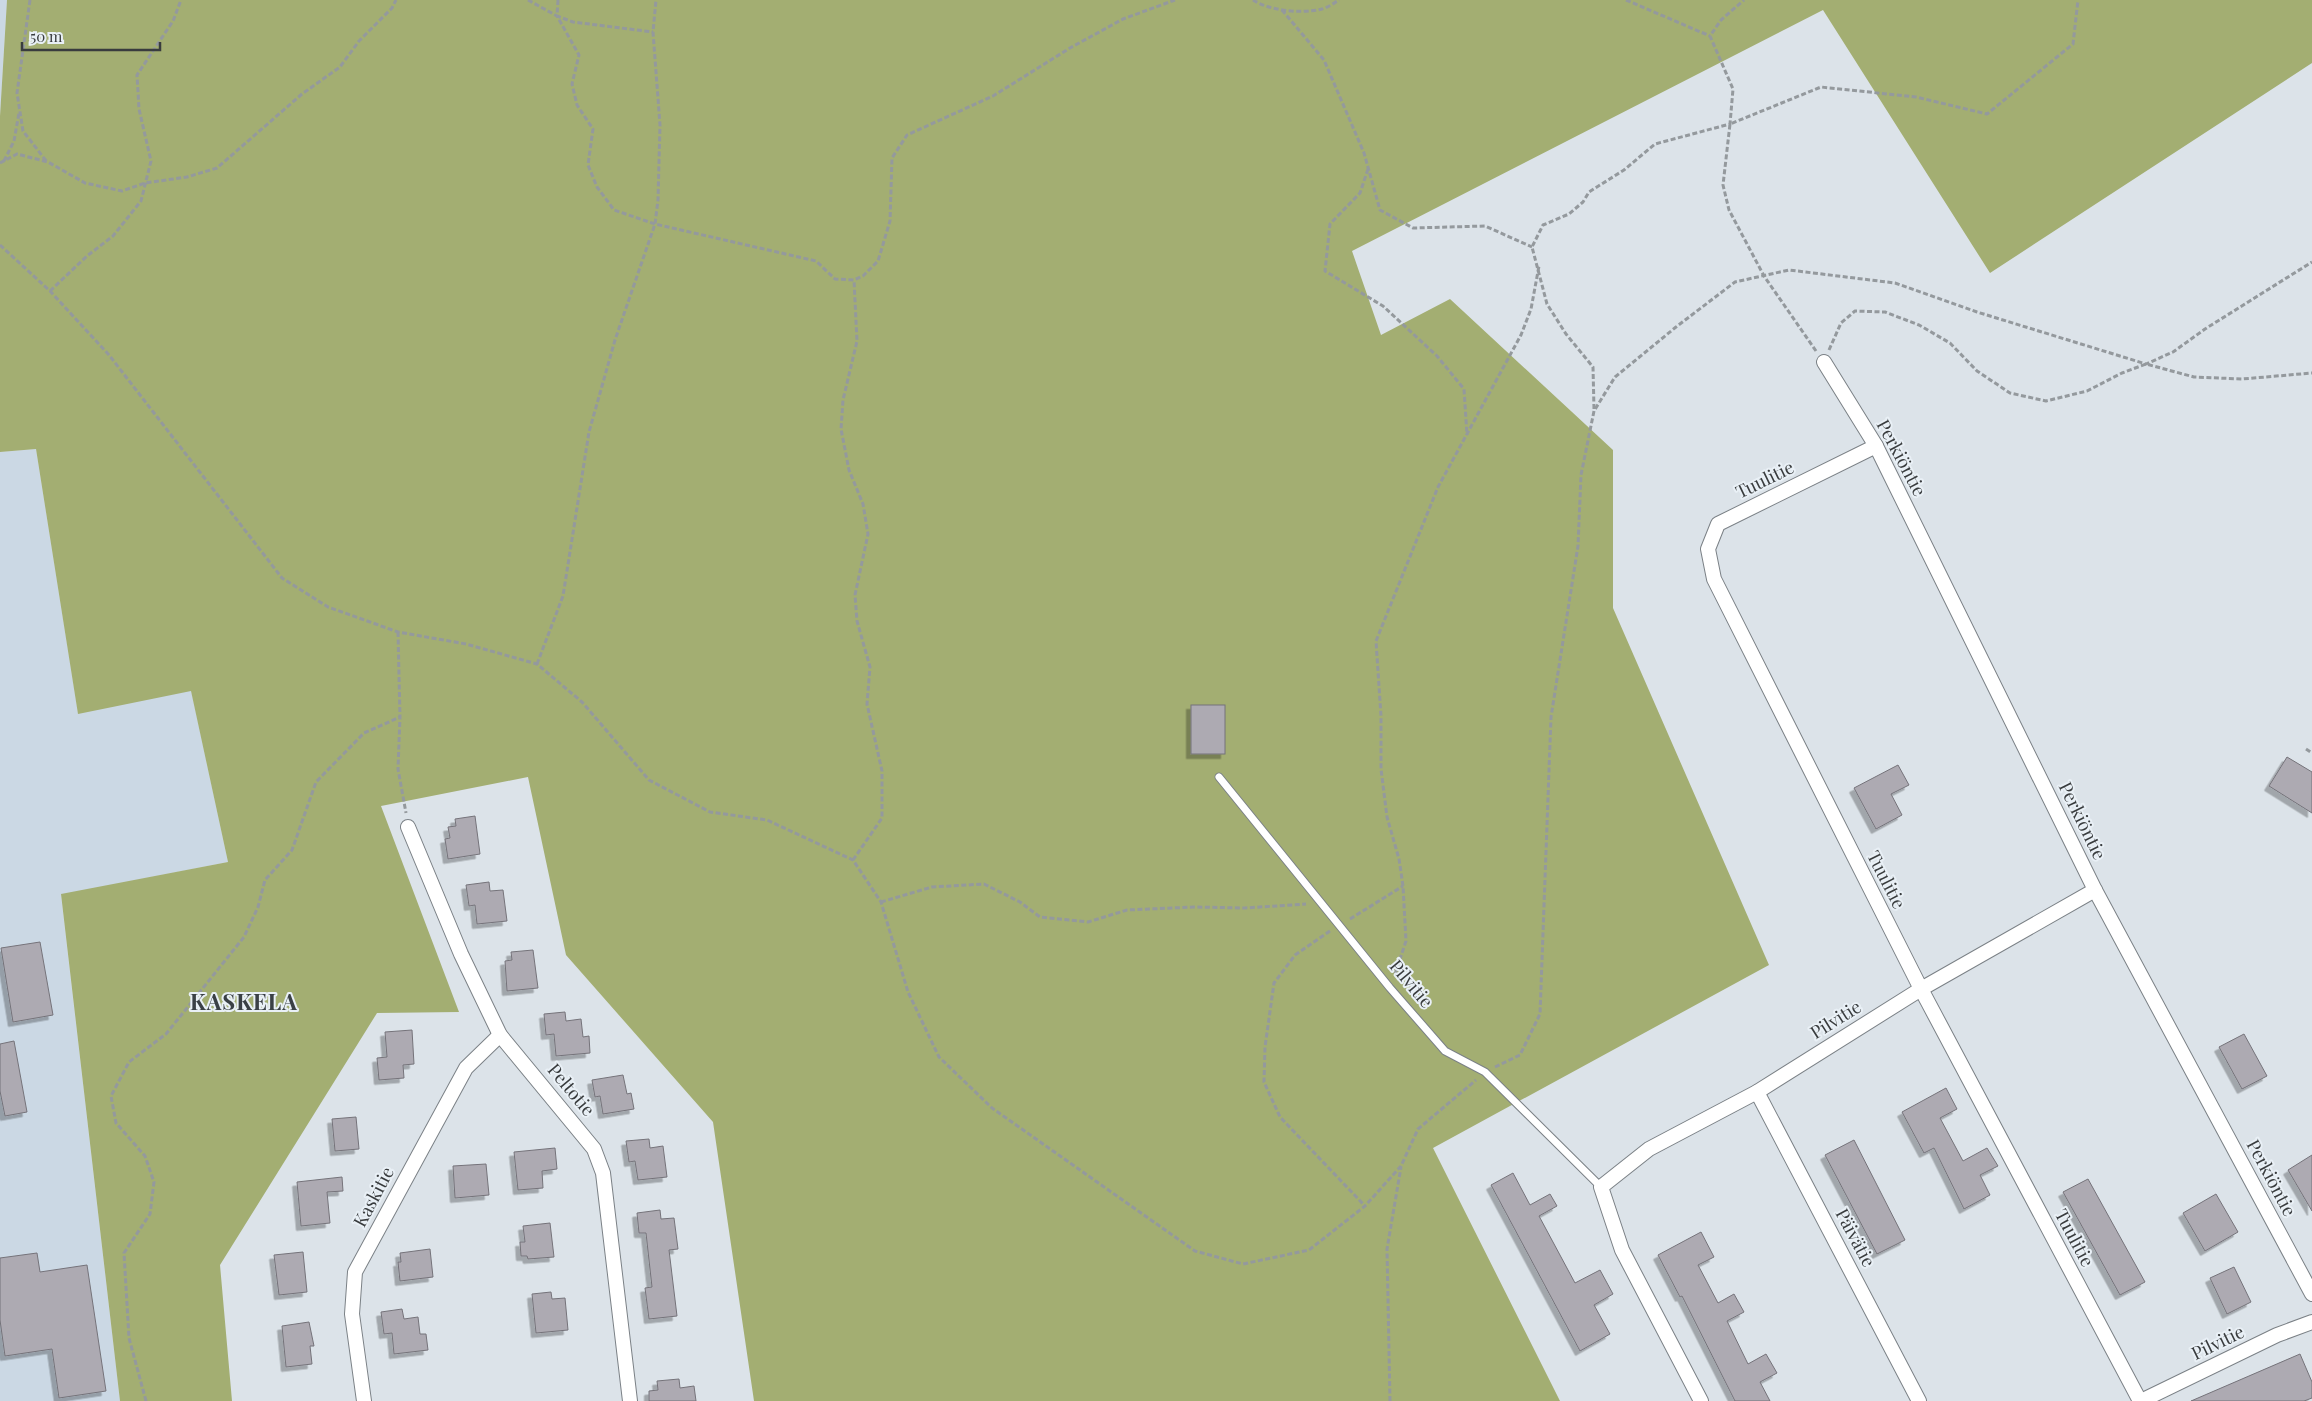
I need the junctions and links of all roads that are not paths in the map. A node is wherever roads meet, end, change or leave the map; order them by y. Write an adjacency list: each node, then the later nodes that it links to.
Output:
1 (1824, 362): 2 (street, Perkiöntie)
2 (1876, 446): 5 (street, Perkiöntie); 6 (street, Tuulitie)
3 (1219, 777): 9 (lane, Pilvitie)
4 (408, 827): 7 (street, Peltotie)
5 (2095, 890): 6 (street, Pilvitie); 10 (street, Perkiöntie)
6 (1920, 989): 8 (street, Pilvitie); 16 (street, Tuulitie)
7 (500, 1035): 12 (street, Kaskitie); 13 (street, Peltotie)
8 (1756, 1092): 9 (street, Pilvitie); 15 (street, Päivätie)
9 (1601, 1188): 14 (street, Pilvitie)
10 (2312, 1294)
11 (2312, 1322): 16 (street, Pilvitie)
12 (364, 1401)
13 (630, 1401)
14 (1701, 1401)
15 (1919, 1401)
16 (2141, 1401)

